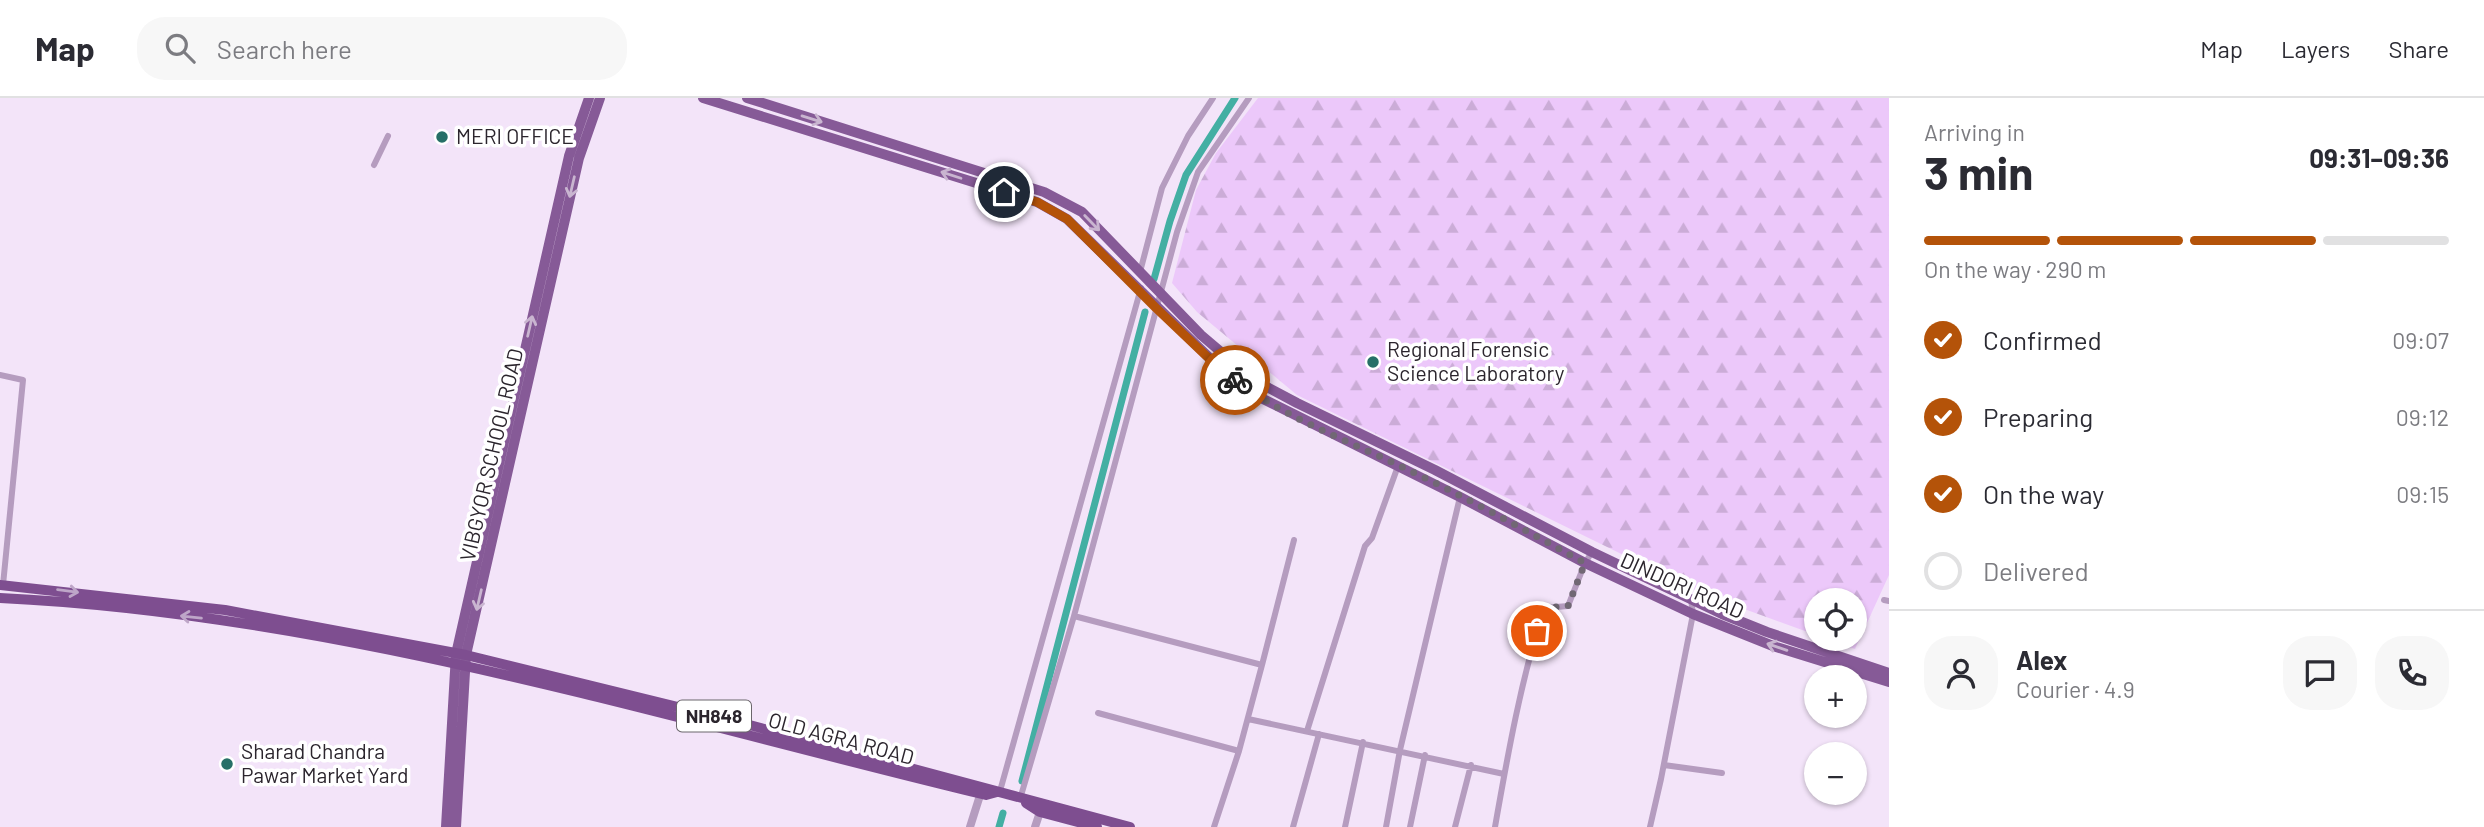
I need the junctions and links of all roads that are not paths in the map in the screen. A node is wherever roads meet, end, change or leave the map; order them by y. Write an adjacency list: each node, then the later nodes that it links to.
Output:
1 (589, 98): 27 (main road, VIBGYOR SCHOOL ROAD, one-way to 1)
2 (600, 98): 27 (main road, VIBGYOR SCHOOL ROAD, one-way to 27)
3 (703, 98): 12 (main road, DINDORI ROAD, one-way to 3)
4 (747, 98): 7 (main road)
5 (1213, 98): 10 (street)
6 (1249, 98): 13 (street)
7 (761, 100): 10 (main road, one-way to 10)
8 (388, 136): 9 (street)
9 (374, 165)
10 (1140, 272): 11 (main road)
11 (1148, 280): 12 (street); 13 (main road)
12 (1139, 291): 14 (main road, DINDORI ROAD); 44 (street)
13 (1160, 293): 14 (street); 20 (main road)
14 (1156, 308): 16 (main road, DINDORI ROAD); 26 (street)
15 (0, 375): 19 (street)
16 (1399, 465): 17 (main road, DINDORI ROAD); 33 (street)
17 (1460, 497): 21 (main road, DINDORI ROAD); 36 (street)
18 (1294, 540): 28 (street)
19 (3, 542): 22 (street)
20 (1592, 552): 21 (street); 24 (main road)
21 (1585, 563): 25 (main road, DINDORI ROAD); 42 (street)
22 (2, 585): 27 (highway, NH848, one-way to 27)
23 (0, 598): 27 (highway, NH848, one-way to 23)
24 (1691, 598): 25 (street); 29 (main road)
25 (1693, 614): 30 (main road, DINDORI ROAD, one-way to 25); 40 (street)
26 (1074, 616): 28 (street); 45 (street)
27 (461, 660): 43 (highway, NH848); 47 (main road, VIBGYOR SCHOOL ROAD); 48 (main road, VIBGYOR SCHOOL ROAD)
28 (1262, 665): 32 (street)
29 (1889, 673)
30 (1889, 682)
31 (1098, 713): 37 (street)
32 (1248, 719): 33 (street); 37 (street)
33 (1307, 731): 34 (street)
34 (1319, 734): 35 (street); 54 (street)
35 (1363, 742): 36 (street); 55 (street)
36 (1400, 750): 38 (street); 56 (street)
37 (1239, 751): 53 (street)
38 (1425, 755): 39 (street); 57 (street)
39 (1471, 765): 42 (street); 58 (street)
40 (1664, 765): 41 (street); 60 (street)
41 (1722, 773)
42 (1504, 774): 59 (street)
43 (982, 790): 44 (highway, NH848); 49 (street)
44 (1000, 791): 45 (highway, NH848)
45 (1020, 799): 46 (highway, NH848)
46 (1042, 807): 50 (street); 51 (highway, NH848); 52 (highway, NH848)
47 (446, 827)
48 (456, 827)
49 (970, 827)
50 (1035, 827)
51 (1097, 827)
52 (1130, 827)
53 (1214, 827)
54 (1293, 827)
55 (1345, 827)
56 (1386, 827)
57 (1410, 827)
58 (1455, 827)
59 (1495, 827)
60 (1650, 827)

